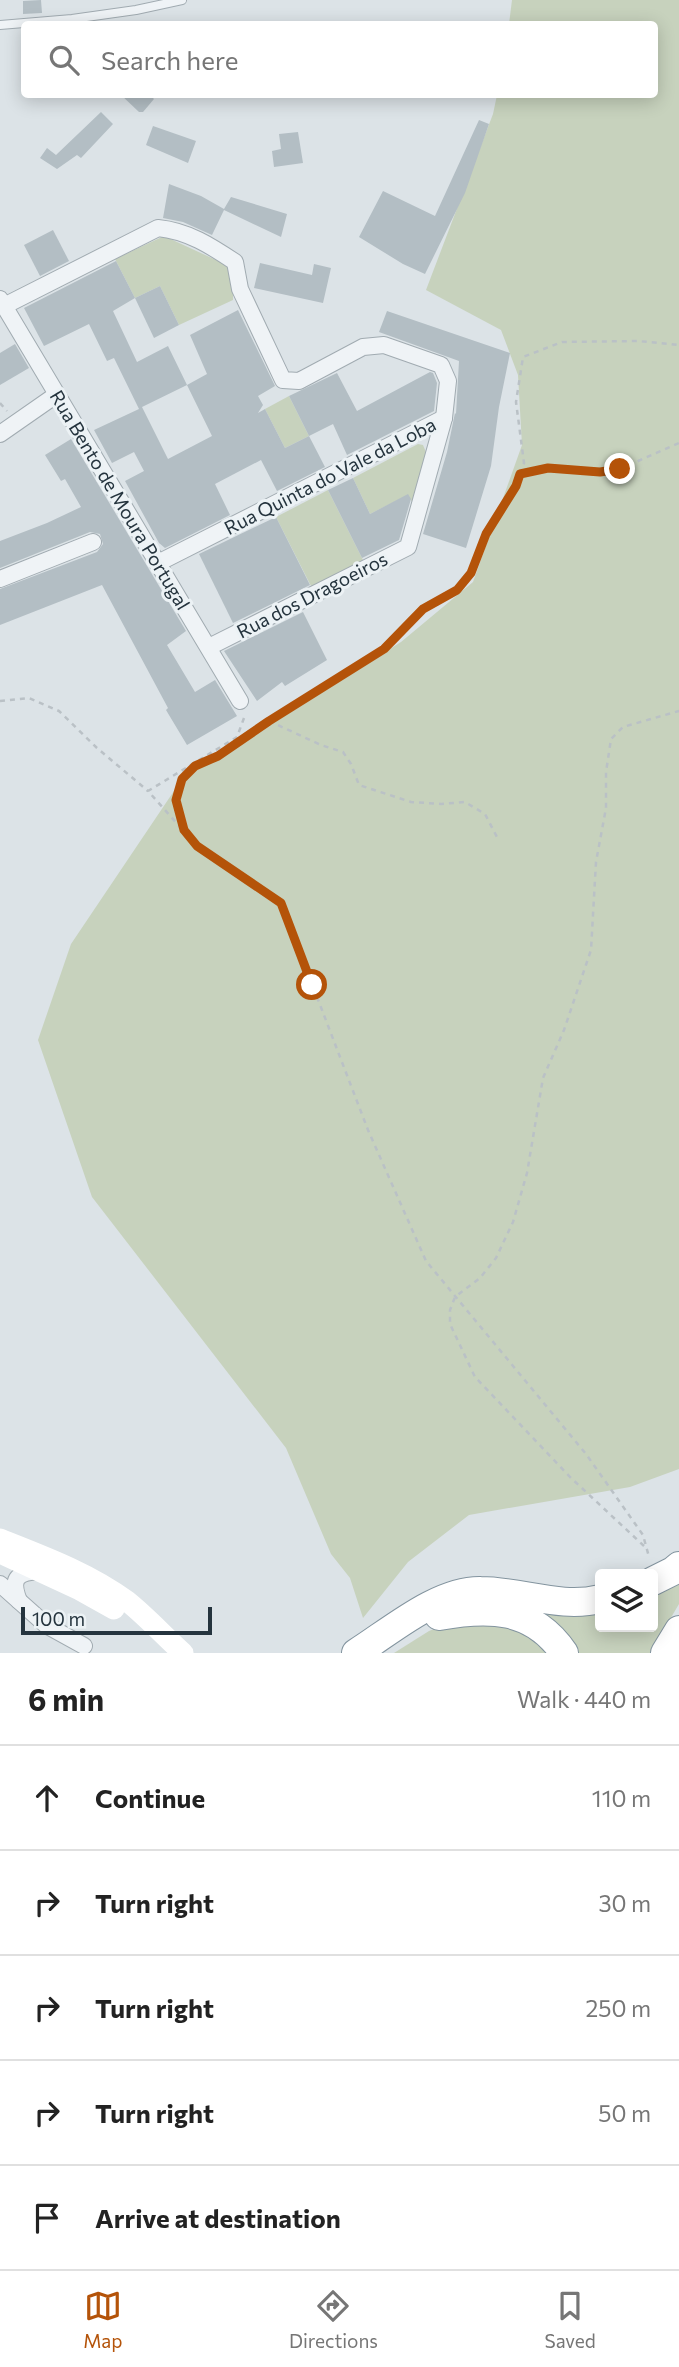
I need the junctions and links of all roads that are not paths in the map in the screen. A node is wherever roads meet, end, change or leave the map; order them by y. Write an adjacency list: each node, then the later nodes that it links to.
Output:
1 (182, 0): 2 (lane)
2 (48, 21)
3 (21, 23): 4 (lane)
4 (0, 25)
5 (2, 303): 6 (street, Rua Bento de Moura Portugal); 7 (street, Rua Quinta do Vale da Loba)
6 (56, 395): 8 (street); 10 (street, Rua Bento de Moura Portugal)
7 (444, 418): 10 (street, Rua Quinta do Vale da Loba); 12 (street, Rua dos Dragoeiros)
8 (0, 434)
9 (93, 542): 11 (street)
10 (158, 563): 12 (street, Rua Bento de Moura Portugal)
11 (0, 579)
12 (209, 647): 13 (street, Rua Bento de Moura Portugal)
13 (240, 701)
14 (0, 1539): 25 (main road)
15 (0, 1553): 18 (main road)
16 (679, 1566): 17 (highway)
17 (658, 1570)
18 (37, 1572): 21 (street); 24 (main road)
19 (0, 1584): 21 (street)
20 (595, 1600): 26 (highway)
21 (20, 1603): 23 (street)
22 (679, 1630): 29 (highway)
23 (84, 1646)
24 (161, 1653)
25 (183, 1653)
26 (356, 1653)
27 (373, 1653): 28 (highway)
28 (564, 1653)
29 (665, 1653)

